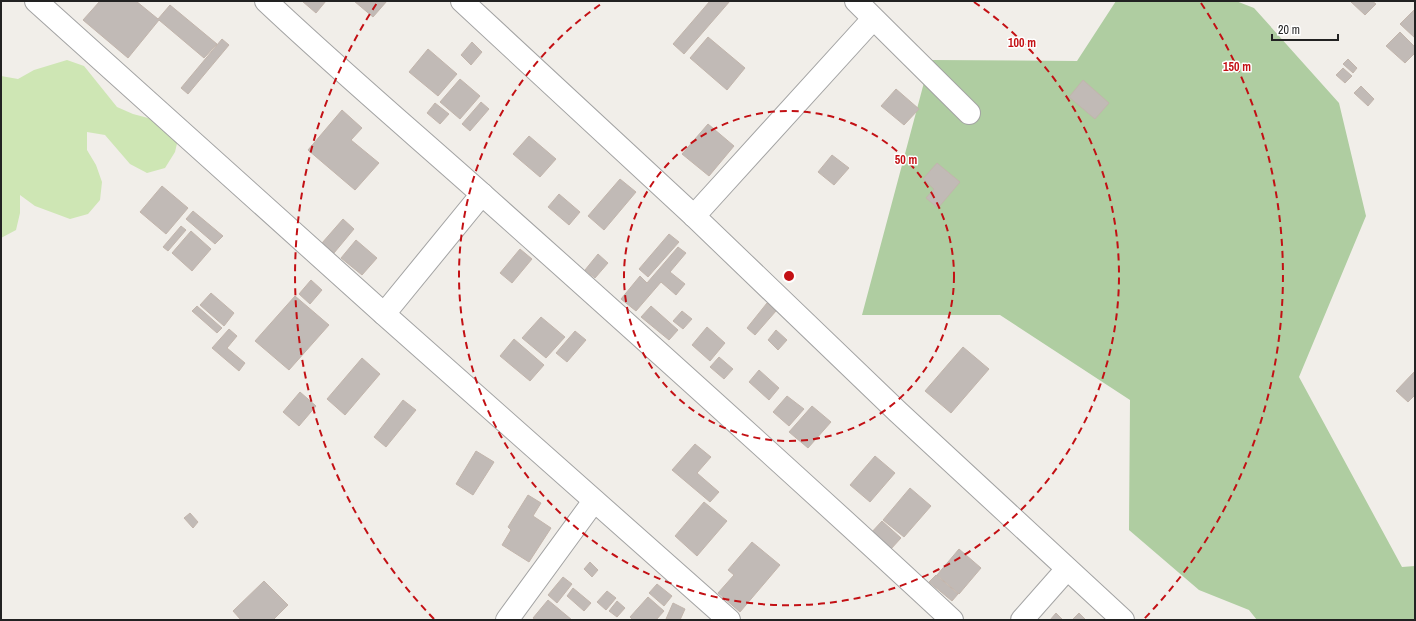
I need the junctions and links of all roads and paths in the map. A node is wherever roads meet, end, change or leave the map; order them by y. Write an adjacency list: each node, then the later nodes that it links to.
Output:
1 (36, 1): 9 (street)
2 (266, 1): 7 (street)
3 (462, 1): 8 (street)
4 (856, 1): 5 (street)
5 (873, 19): 6 (street); 8 (street)
6 (969, 113)
7 (482, 194): 9 (street); 14 (street)
8 (694, 216): 11 (street)
9 (384, 314): 10 (street)
10 (594, 501): 12 (street); 13 (street)
11 (1067, 569): 15 (street); 16 (street)
12 (507, 620)
13 (729, 620)
14 (952, 620)
15 (1022, 620)
16 (1123, 620)

